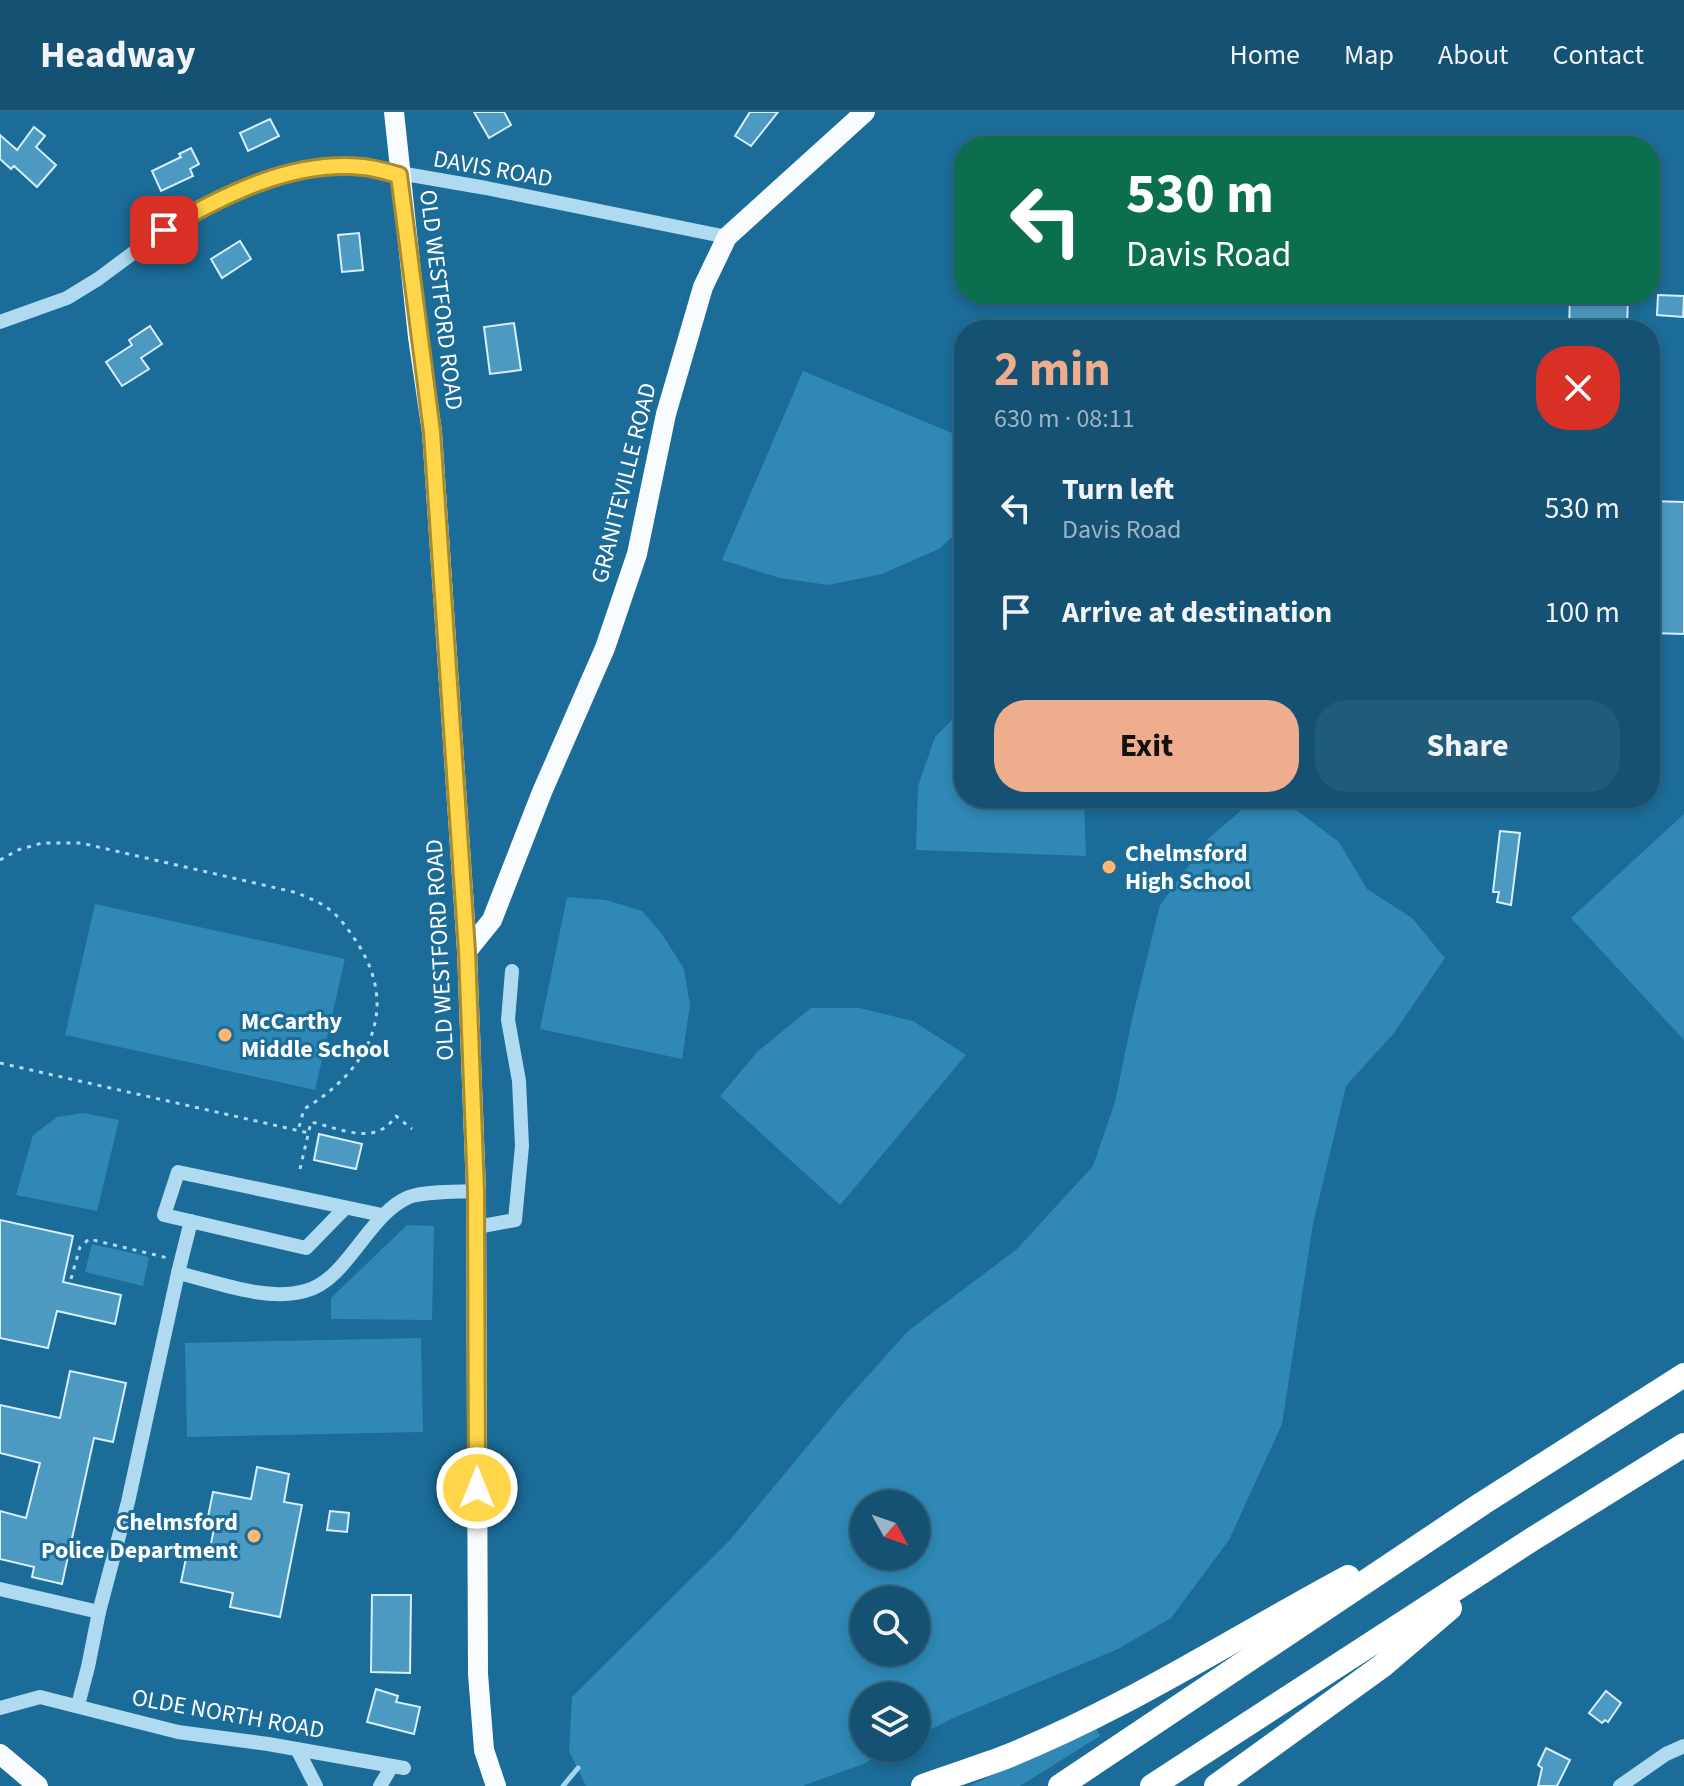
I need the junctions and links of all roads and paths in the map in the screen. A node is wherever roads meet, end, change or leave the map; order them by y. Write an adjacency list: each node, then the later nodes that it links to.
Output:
1 (394, 112): 3 (main road, OLD WESTFORD ROAD)
2 (865, 112): 4 (main road, GRANITEVILLE ROAD)
3 (399, 175): 4 (street, DAVIS ROAD); 5 (street, DAVIS ROAD); 7 (main road, OLD WESTFORD ROAD)
4 (727, 237): 7 (main road, GRANITEVILLE ROAD)
5 (0, 322)
6 (0, 860): 11 (path)
7 (467, 951): 14 (main road, OLD WESTFORD ROAD)
8 (512, 971): 18 (street)
9 (0, 1063): 11 (path)
10 (412, 1129): 12 (path)
11 (298, 1131): 12 (path)
12 (309, 1133): 13 (path)
13 (300, 1169)
14 (476, 1191): 16 (street); 18 (main road, OLD WESTFORD ROAD)
15 (345, 1208): 16 (street); 17 (street); 17 (street)
16 (382, 1215): 20 (street)
17 (191, 1221): 20 (street)
18 (477, 1227): 36 (main road, OLD WESTFORD ROAD)
19 (172, 1258): 21 (path)
20 (178, 1273): 27 (street)
21 (71, 1279)
22 (1684, 1375): 24 (highway)
23 (1684, 1445): 25 (highway)
24 (1483, 1503): 37 (highway); 38 (highway)
25 (1531, 1540): 39 (highway); 40 (highway)
26 (0, 1589): 27 (street)
27 (99, 1612): 28 (street)
28 (78, 1705): 29 (street, OLDE NORTH ROAD); 31 (street, OLDE NORTH ROAD)
29 (0, 1708)
30 (1684, 1746): 41 (street)
31 (297, 1749): 34 (street); 35 (street, OLDE NORTH ROAD)
32 (0, 1754): 33 (main road)
33 (38, 1786)
34 (316, 1786)
35 (380, 1786)
36 (496, 1786)
37 (923, 1786)
38 (1060, 1786)
39 (1152, 1786)
40 (1216, 1786)
41 (1620, 1786)

